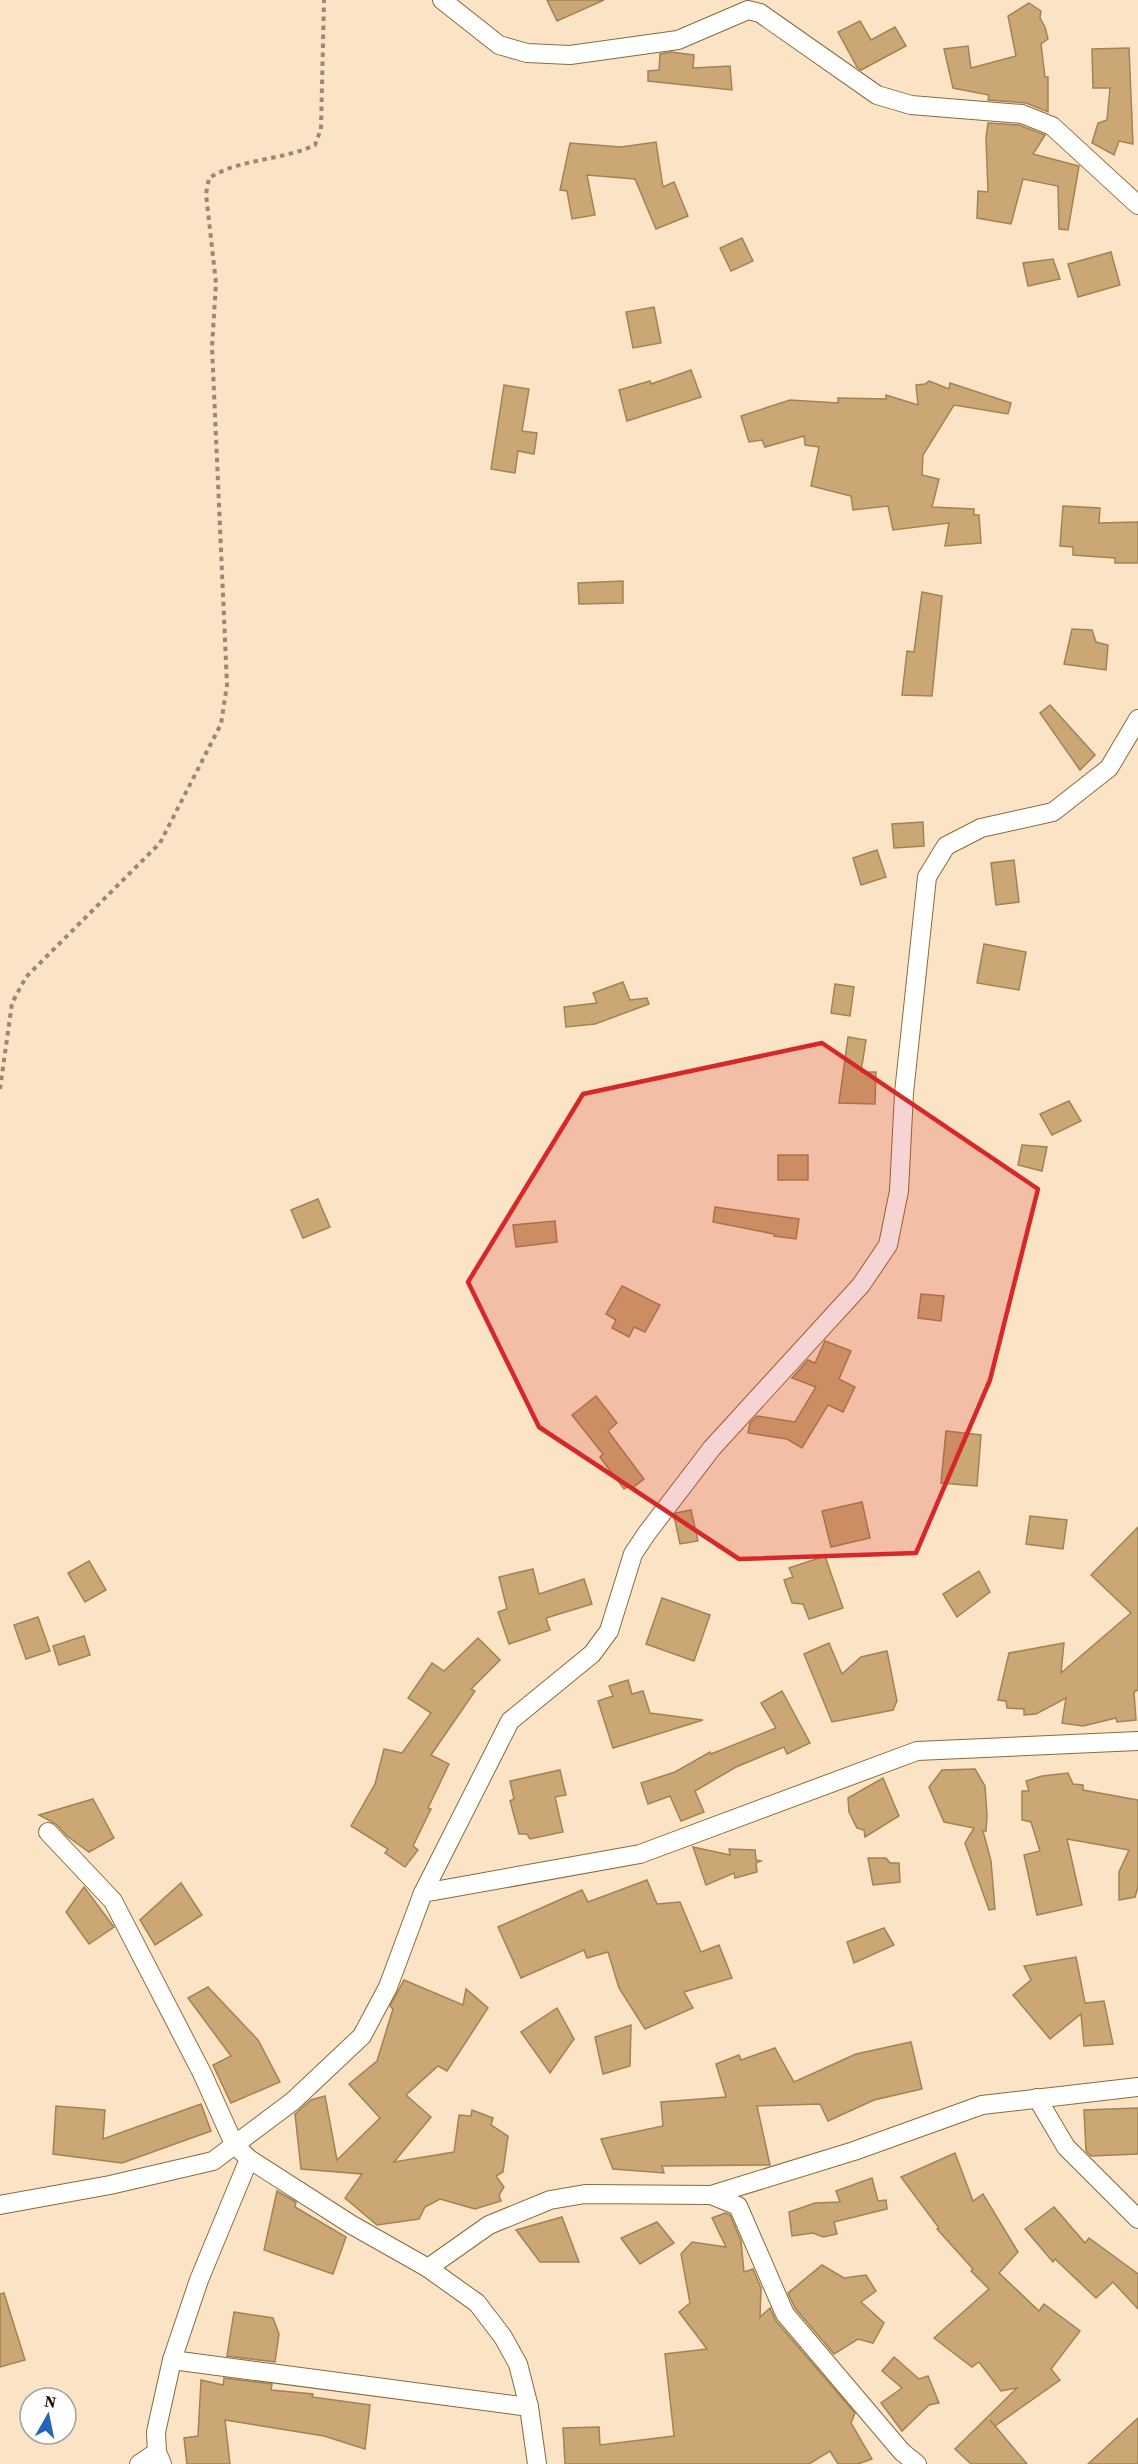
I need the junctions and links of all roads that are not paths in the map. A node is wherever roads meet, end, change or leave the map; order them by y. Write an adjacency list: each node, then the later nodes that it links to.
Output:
1 (442, 0): 2 (street)
2 (1138, 206)
3 (1138, 719): 6 (street)
4 (1138, 1741): 6 (street)
5 (48, 1832): 9 (street)
6 (423, 1893): 9 (street)
7 (1138, 2087): 8 (street)
8 (1037, 2098): 11 (street); 13 (street)
9 (234, 2144): 10 (street); 12 (street)
10 (249, 2160): 14 (street); 15 (street)
11 (711, 2195): 14 (street); 20 (street)
12 (0, 2205)
13 (1138, 2219)
14 (428, 2268): 16 (street)
15 (172, 2360): 16 (street); 17 (street)
16 (529, 2407): 19 (street)
17 (159, 2458): 18 (street)
18 (139, 2464)
19 (537, 2464)
20 (917, 2464)

